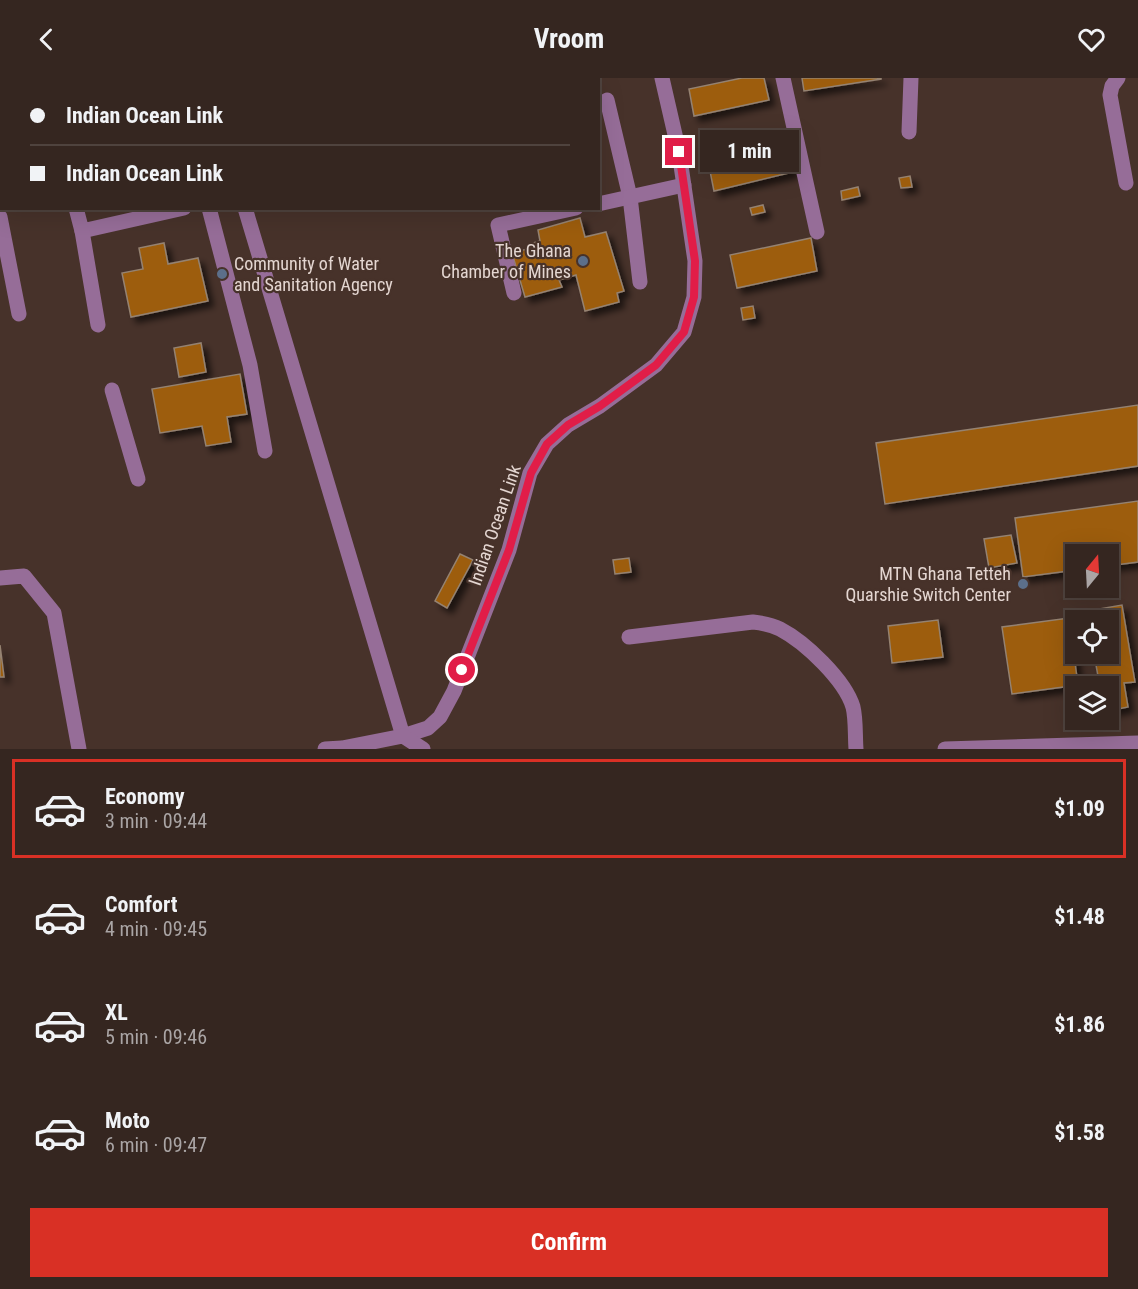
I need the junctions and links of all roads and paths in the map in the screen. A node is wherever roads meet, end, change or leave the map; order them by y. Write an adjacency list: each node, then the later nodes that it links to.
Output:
1 (662, 78): 8 (street, Indian Ocean Link)
2 (783, 78): 18 (street)
3 (910, 78): 6 (street)
4 (1118, 78): 7 (street)
5 (607, 100): 9 (street)
6 (909, 132)
7 (1126, 183)
8 (684, 185): 9 (street); 28 (street, Indian Ocean Link)
9 (630, 197): 10 (street); 19 (street)
10 (600, 204)
11 (77, 210): 17 (street)
12 (175, 210): 17 (street)
13 (210, 210): 24 (street)
14 (246, 210): 28 (street)
15 (567, 210): 20 (street)
16 (0, 217): 21 (street)
17 (82, 231): 22 (street)
18 (817, 232)
19 (640, 282)
20 (514, 293)
21 (19, 314)
22 (98, 325)
23 (112, 390): 25 (street)
24 (265, 451)
25 (138, 479)
26 (0, 578): 31 (street)
27 (629, 637): 34 (street)
28 (403, 736): 32 (street, Indian Ocean Link); 33 (street)
29 (1138, 743): 30 (street)
30 (1110, 746): 35 (street)
31 (79, 749)
32 (325, 749)
33 (423, 749)
34 (856, 749)
35 (945, 749)

